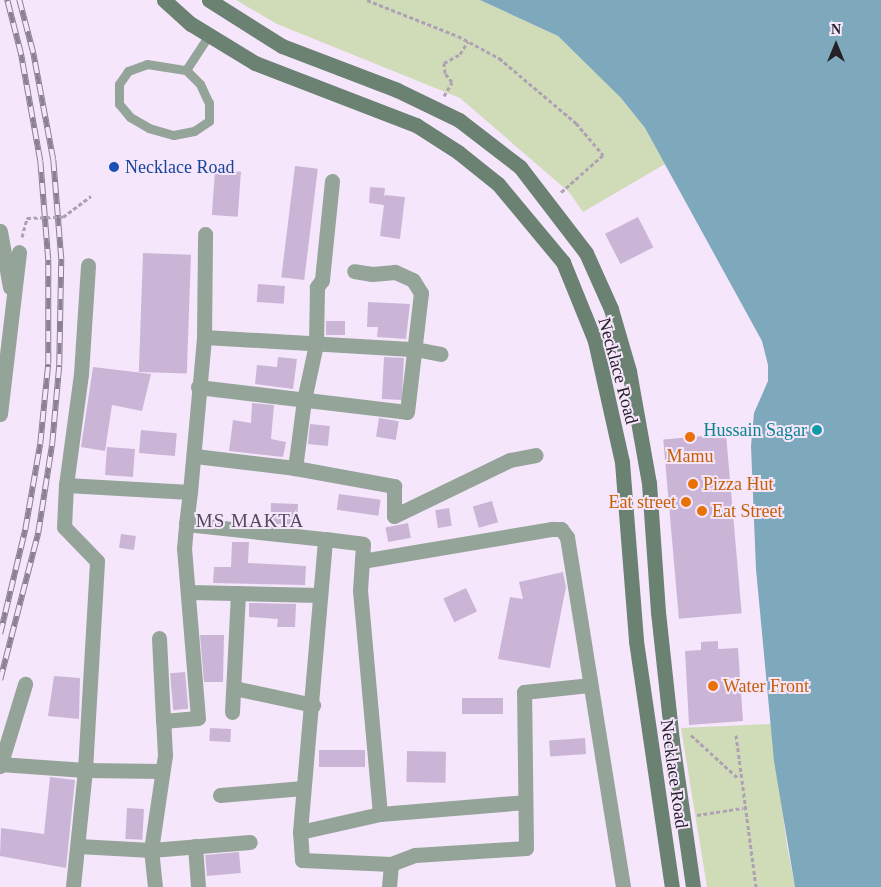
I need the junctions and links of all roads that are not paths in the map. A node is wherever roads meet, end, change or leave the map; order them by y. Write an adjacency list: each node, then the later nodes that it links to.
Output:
1 (164, 0): 3 (main road, Necklace Road)
2 (209, 0): 56 (main road, Necklace Road)
3 (209, 35): 4 (lane); 55 (main road, Necklace Road)
4 (186, 70): 4 (lane)
5 (332, 182): 13 (street)
6 (0, 231): 11 (street)
7 (205, 234): 12 (street)
8 (18, 252): 11 (street)
9 (88, 265): 22 (street)
10 (354, 271): 14 (street)
11 (12, 303): 18 (street)
12 (204, 337): 13 (street); 16 (street)
13 (316, 344): 14 (street); 17 (street)
14 (415, 349): 15 (street); 17 (street)
15 (440, 354)
16 (198, 387): 17 (street); 20 (street)
17 (304, 400): 21 (street)
18 (0, 414)
19 (536, 455): 21 (street)
20 (195, 456): 21 (street); 23 (street)
21 (296, 468)
22 (66, 485): 23 (street); 38 (street)
23 (190, 492): 24 (street)
24 (186, 524): 25 (street); 27 (street)
25 (325, 539): 26 (street); 29 (street)
26 (362, 561): 32 (street); 43 (street)
27 (190, 592): 28 (street); 36 (street)
28 (238, 593): 29 (street); 33 (street)
29 (319, 595): 34 (street)
30 (160, 638): 36 (street)
31 (25, 684): 37 (street)
32 (589, 685): 42 (street); 54 (street)
33 (234, 688): 34 (street); 35 (street)
34 (313, 705): 40 (street)
35 (232, 712)
36 (163, 721): 39 (street)
37 (0, 765): 38 (street)
38 (85, 770): 39 (street); 46 (street)
39 (162, 771): 48 (street)
40 (303, 788): 41 (street); 44 (street)
41 (220, 795)
42 (525, 802): 43 (street); 49 (street)
43 (380, 814): 44 (street)
44 (300, 832): 49 (street)
45 (250, 842): 47 (street)
46 (78, 846): 48 (street); 50 (street)
47 (195, 846): 48 (street); 52 (street)
48 (151, 850): 51 (street)
49 (391, 864): 53 (street)
50 (73, 887)
51 (155, 887)
52 (198, 887)
53 (389, 887)
54 (623, 887)
55 (672, 887)
56 (693, 887)

